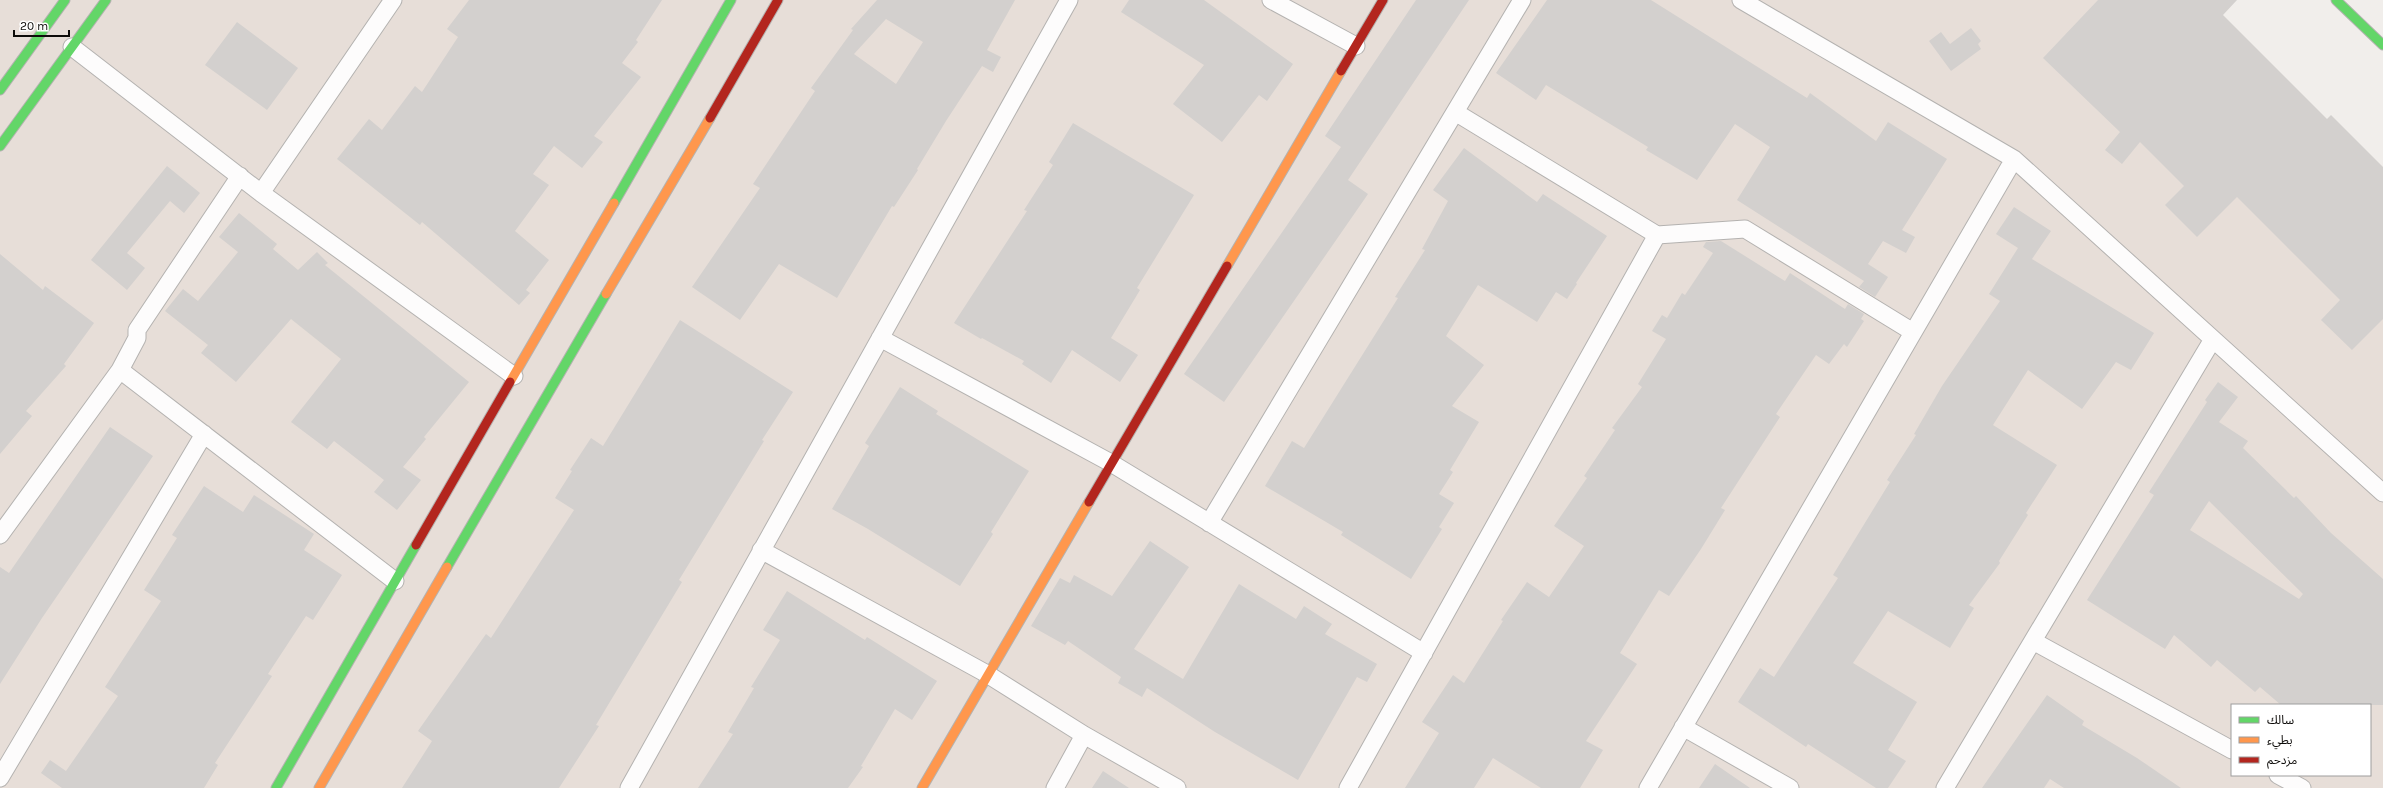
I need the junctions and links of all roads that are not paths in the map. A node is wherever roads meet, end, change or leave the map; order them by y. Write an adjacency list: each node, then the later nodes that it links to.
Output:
1 (66, 0): 15 (street)
2 (106, 0): 14 (street)
3 (393, 0): 20 (street)
4 (731, 0): 26 (street)
5 (778, 0): 43 (street)
6 (1069, 0): 23 (street)
7 (1271, 0): 13 (street)
8 (1383, 0): 13 (street)
9 (1522, 0): 16 (street)
10 (1741, 0): 18 (street)
11 (2336, 0): 12 (street)
12 (2383, 45)
13 (1356, 46): 28 (street)
14 (72, 47): 17 (street); 19 (street)
15 (0, 90)
16 (1455, 112): 21 (street); 30 (street)
17 (0, 146)
18 (2014, 159): 22 (street); 24 (street)
19 (240, 176): 20 (street); 25 (street)
20 (261, 193): 26 (street)
21 (1658, 235): 22 (street); 35 (street)
22 (1913, 332): 37 (street)
23 (880, 338): 28 (street); 32 (street)
24 (2212, 339): 29 (street); 34 (street)
25 (120, 370): 27 (street); 31 (street)
26 (514, 376): 33 (street)
27 (204, 434): 33 (street); 41 (street)
28 (1111, 463): 30 (street); 36 (street)
29 (2383, 493)
30 (1209, 523): 35 (street)
31 (0, 535)
32 (761, 550): 36 (street); 44 (street)
33 (395, 582): 42 (street)
34 (2032, 641): 39 (street); 51 (street)
35 (1424, 653): 48 (street)
36 (987, 674): 38 (street); 45 (street)
37 (1683, 727): 49 (street); 50 (street)
38 (1084, 735): 46 (street); 47 (street)
39 (2231, 749)
40 (2280, 776): 52 (street)
41 (0, 778)
42 (276, 788)
43 (319, 788)
44 (629, 788)
45 (922, 788)
46 (1055, 788)
47 (1177, 788)
48 (1348, 788)
49 (1648, 788)
50 (1790, 788)
51 (1945, 788)
52 (2302, 788)

